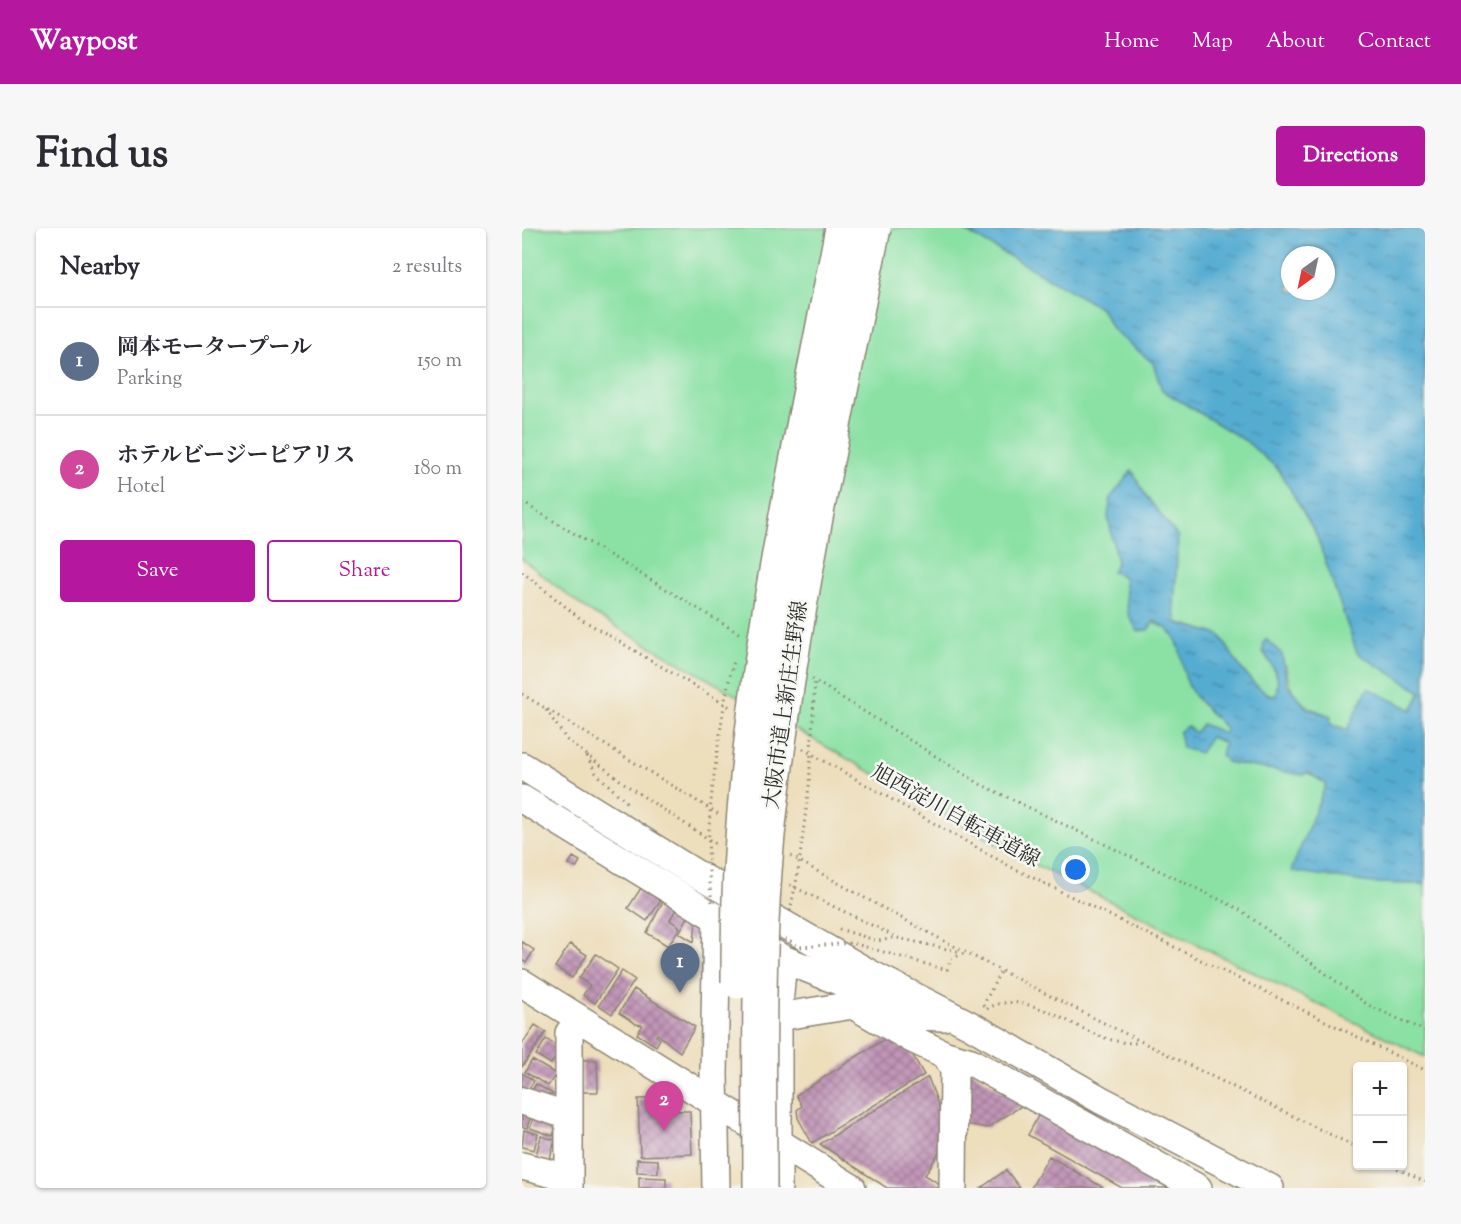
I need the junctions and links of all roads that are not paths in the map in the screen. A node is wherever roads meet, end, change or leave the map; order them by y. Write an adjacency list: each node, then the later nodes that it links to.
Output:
1 (842, 228): 20 (main road, 大阪市道上新庄生野線, bridge)
2 (874, 228): 21 (main road, 大阪市道上新庄生野線, bridge)
3 (522, 766): 10 (street)
4 (522, 799): 5 (street)
5 (715, 913): 6 (street); 13 (street)
6 (783, 948): 8 (street); 10 (street)
7 (522, 983): 9 (street)
8 (778, 1017): 11 (street); 15 (street)
9 (580, 1019): 13 (street); 14 (street)
10 (967, 1021): 17 (street)
11 (946, 1055): 24 (street); 25 (street)
12 (522, 1101): 14 (street)
13 (715, 1101): 15 (street); 19 (street)
14 (569, 1116): 18 (street)
15 (777, 1141): 22 (street); 23 (street)
16 (522, 1166): 18 (street)
17 (1227, 1179): 26 (street)
18 (569, 1183)
19 (716, 1188)
20 (737, 1188)
21 (760, 1188)
22 (778, 1188)
23 (852, 1188)
24 (953, 1188)
25 (1198, 1188)
26 (1270, 1188)

